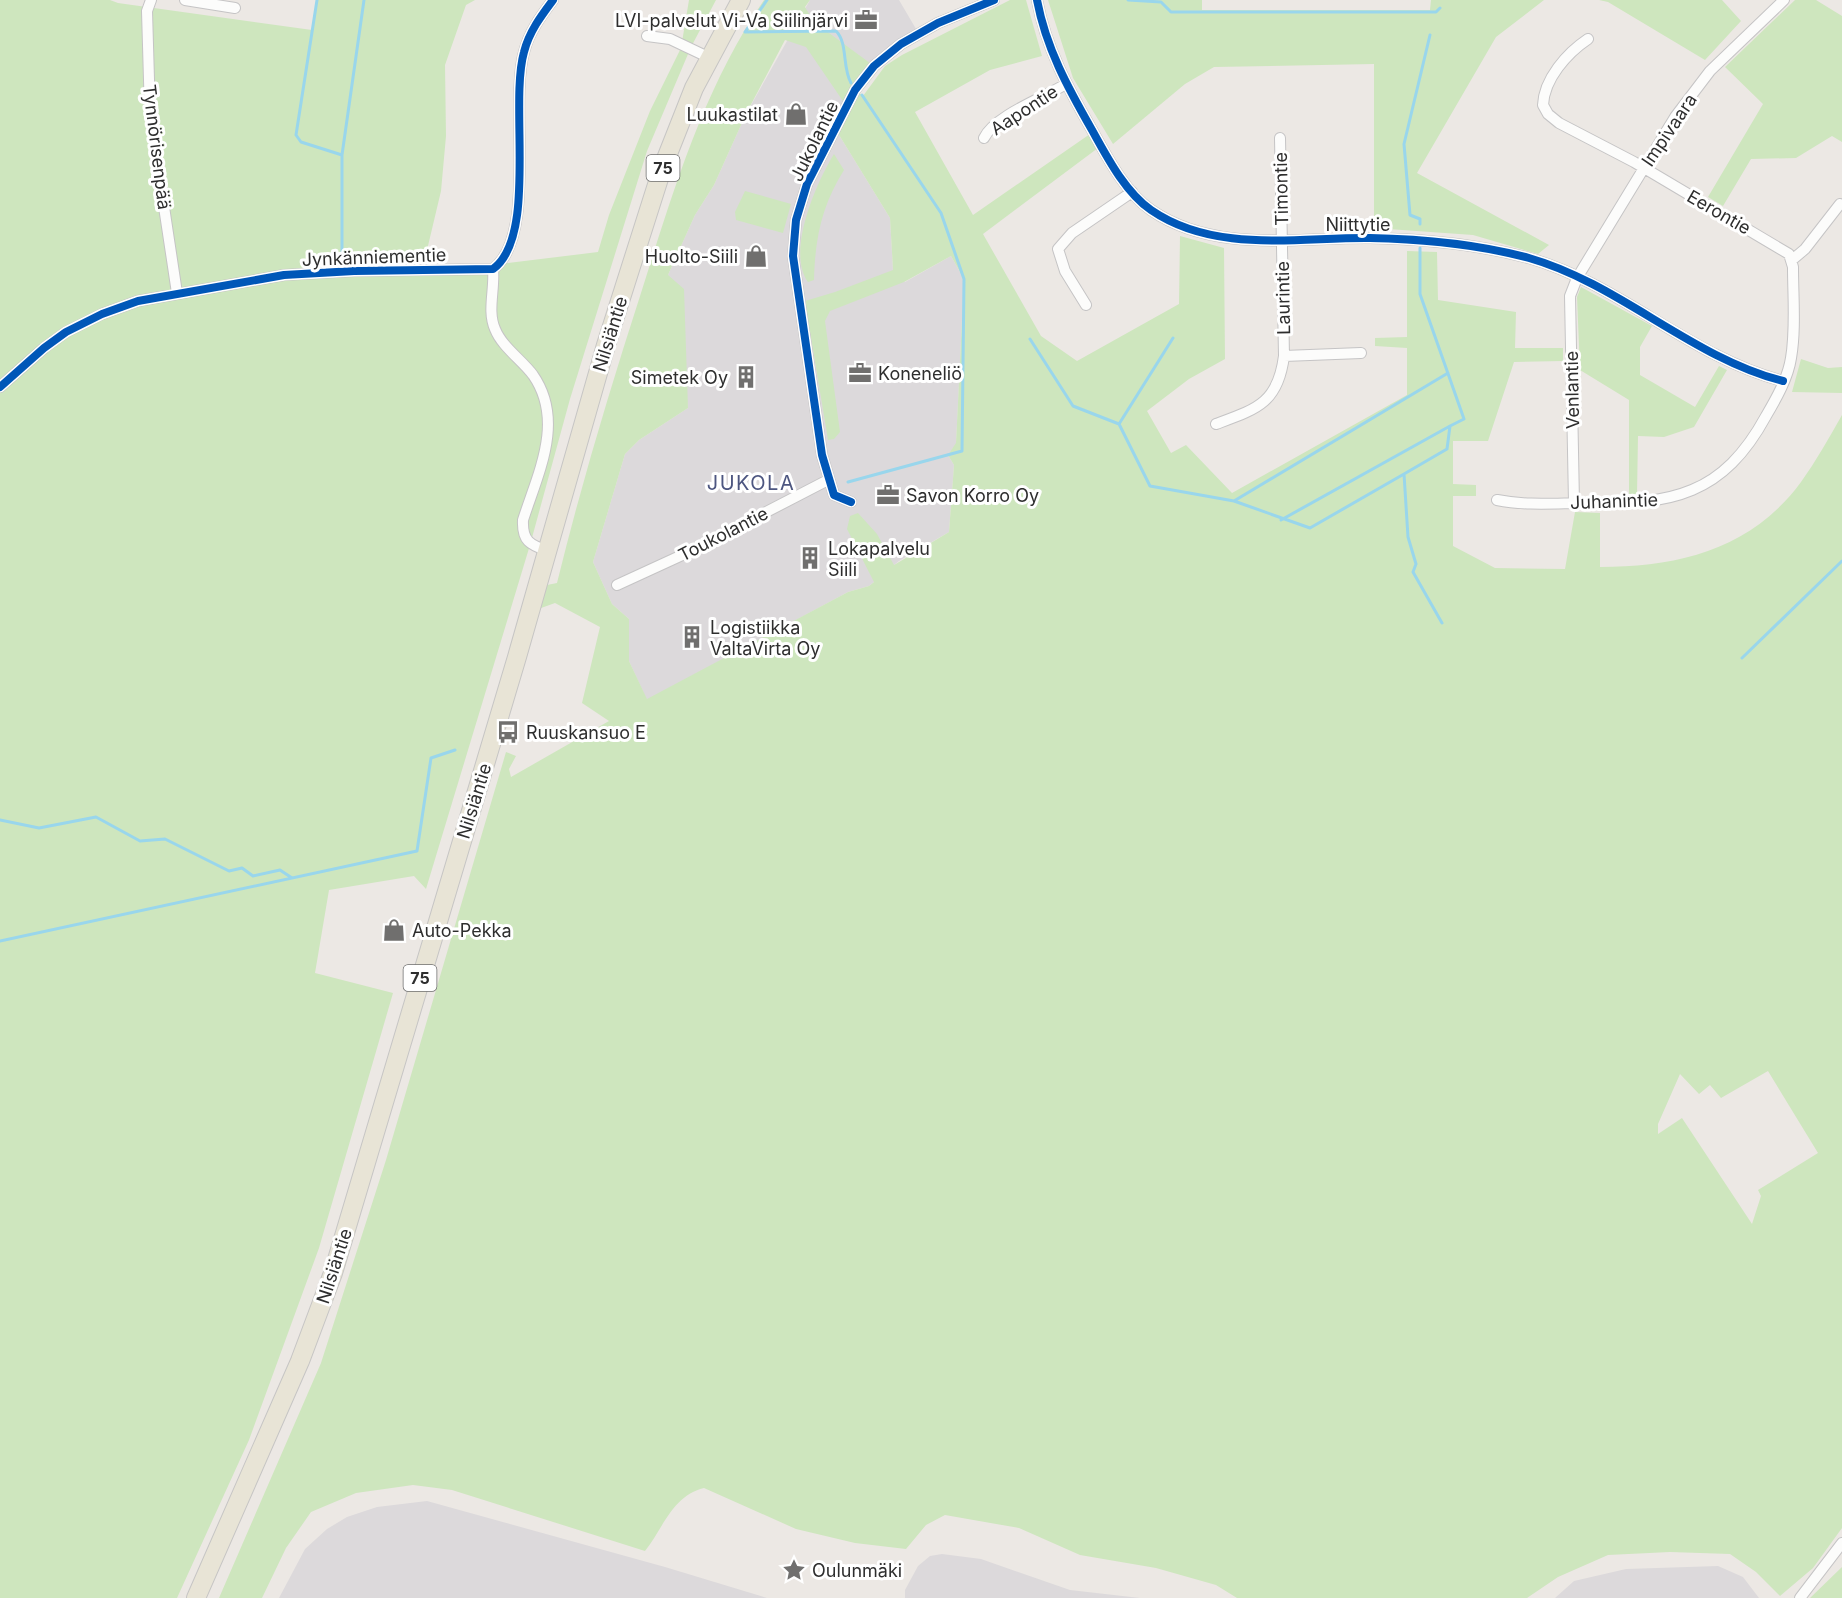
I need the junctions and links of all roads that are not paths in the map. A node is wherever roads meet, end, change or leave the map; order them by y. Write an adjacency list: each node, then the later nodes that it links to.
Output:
1 (151, 0): 22 (street, Tynnörisenpää)
2 (185, 0): 8 (street)
3 (553, 0): 20 (street)
4 (741, 0): 11 (main road, Nilsiäntie / 75)
5 (994, 0): 29 (street, Jukolantie)
6 (1037, 0): 12 (street, Niittytie)
7 (1784, 0): 15 (street, Impivaara)
8 (235, 8)
9 (647, 36): 11 (street)
10 (1588, 39): 15 (street, Eerontie)
11 (710, 58): 33 (main road, Nilsiäntie / 75)
12 (1066, 84): 13 (street, Aapontie); 16 (street, Niittytie)
13 (984, 138)
14 (1280, 138): 18 (street, Timontie)
15 (1643, 168): 19 (street, Eerontie); 21 (street, Impivaara)
16 (1132, 192): 18 (street, Niittytie); 23 (street)
17 (1840, 204): 19 (street)
18 (1282, 239): 21 (street, Niittytie); 25 (street, Laurintie)
19 (1792, 260): 26 (street)
20 (493, 269): 22 (street, Jynkänniementie); 33 (street)
21 (1577, 278): 26 (street, Niittytie); 32 (street, Venlantie)
22 (177, 293): 27 (street, Jynkänniementie)
23 (1086, 305)
24 (1361, 353): 25 (street, Laurintie)
25 (1284, 356): 28 (street, Laurintie)
26 (1784, 381): 32 (street, Juhanintie)
27 (0, 387)
28 (1216, 424)
29 (828, 480): 31 (street); 34 (street, Toukolantie)
30 (1497, 500): 32 (street, Juhanintie)
31 (851, 502)
32 (1574, 503)
33 (548, 551): 36 (main road, Nilsiäntie / 75)
34 (617, 585)
35 (1842, 1543): 37 (street)
36 (196, 1598)
37 (1800, 1598)

